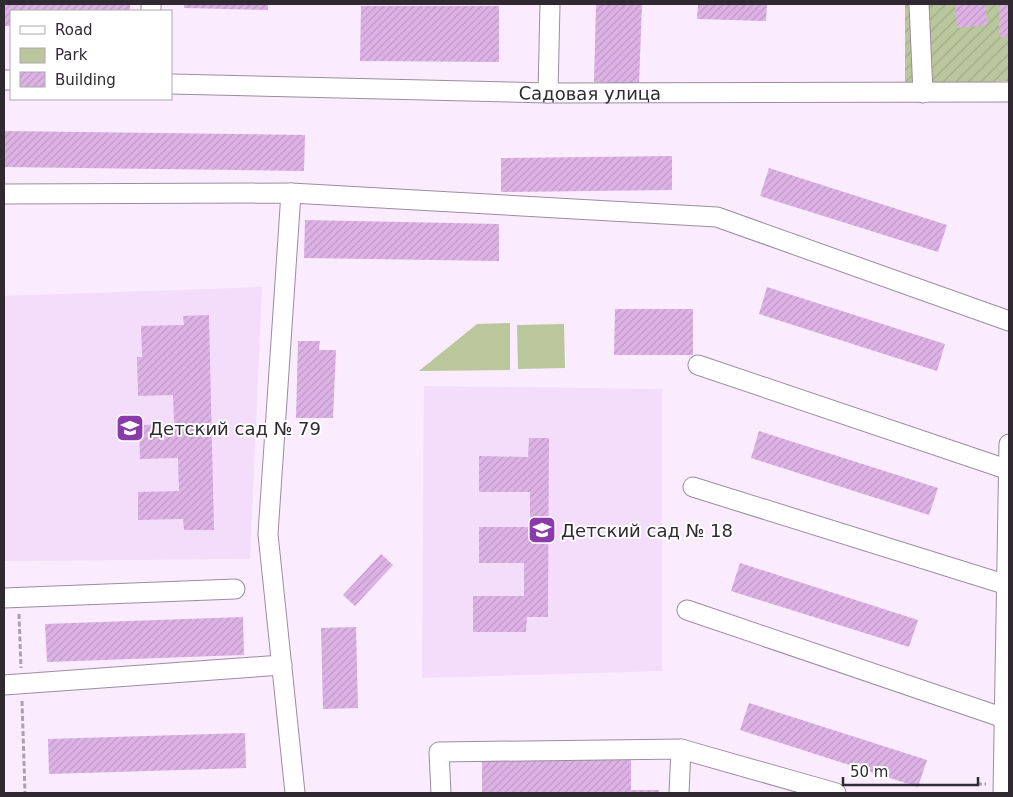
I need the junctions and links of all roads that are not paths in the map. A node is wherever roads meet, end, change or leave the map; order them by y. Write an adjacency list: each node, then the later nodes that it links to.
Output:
1 (550, 4): 5 (street)
2 (919, 4): 6 (street)
3 (172, 84): 5 (street, Садовая улица)
4 (1009, 92): 6 (street, Садовая улица)
5 (548, 93): 6 (street, Садовая улица)
6 (923, 93)
7 (291, 193): 8 (street); 9 (street); 18 (street)
8 (4, 194)
9 (1009, 321)
10 (698, 365): 12 (street)
11 (1009, 444): 12 (street)
12 (1009, 470): 14 (street)
13 (692, 487): 14 (street)
14 (1007, 585): 20 (street)
15 (235, 589): 16 (street)
16 (4, 598)
17 (687, 610): 20 (street)
18 (282, 665): 19 (street); 22 (street)
19 (4, 686)
20 (1004, 718): 26 (street)
21 (682, 749): 23 (street); 24 (street); 25 (street)
22 (295, 793)
23 (441, 793)
24 (679, 793)
25 (836, 793)
26 (1003, 793)

